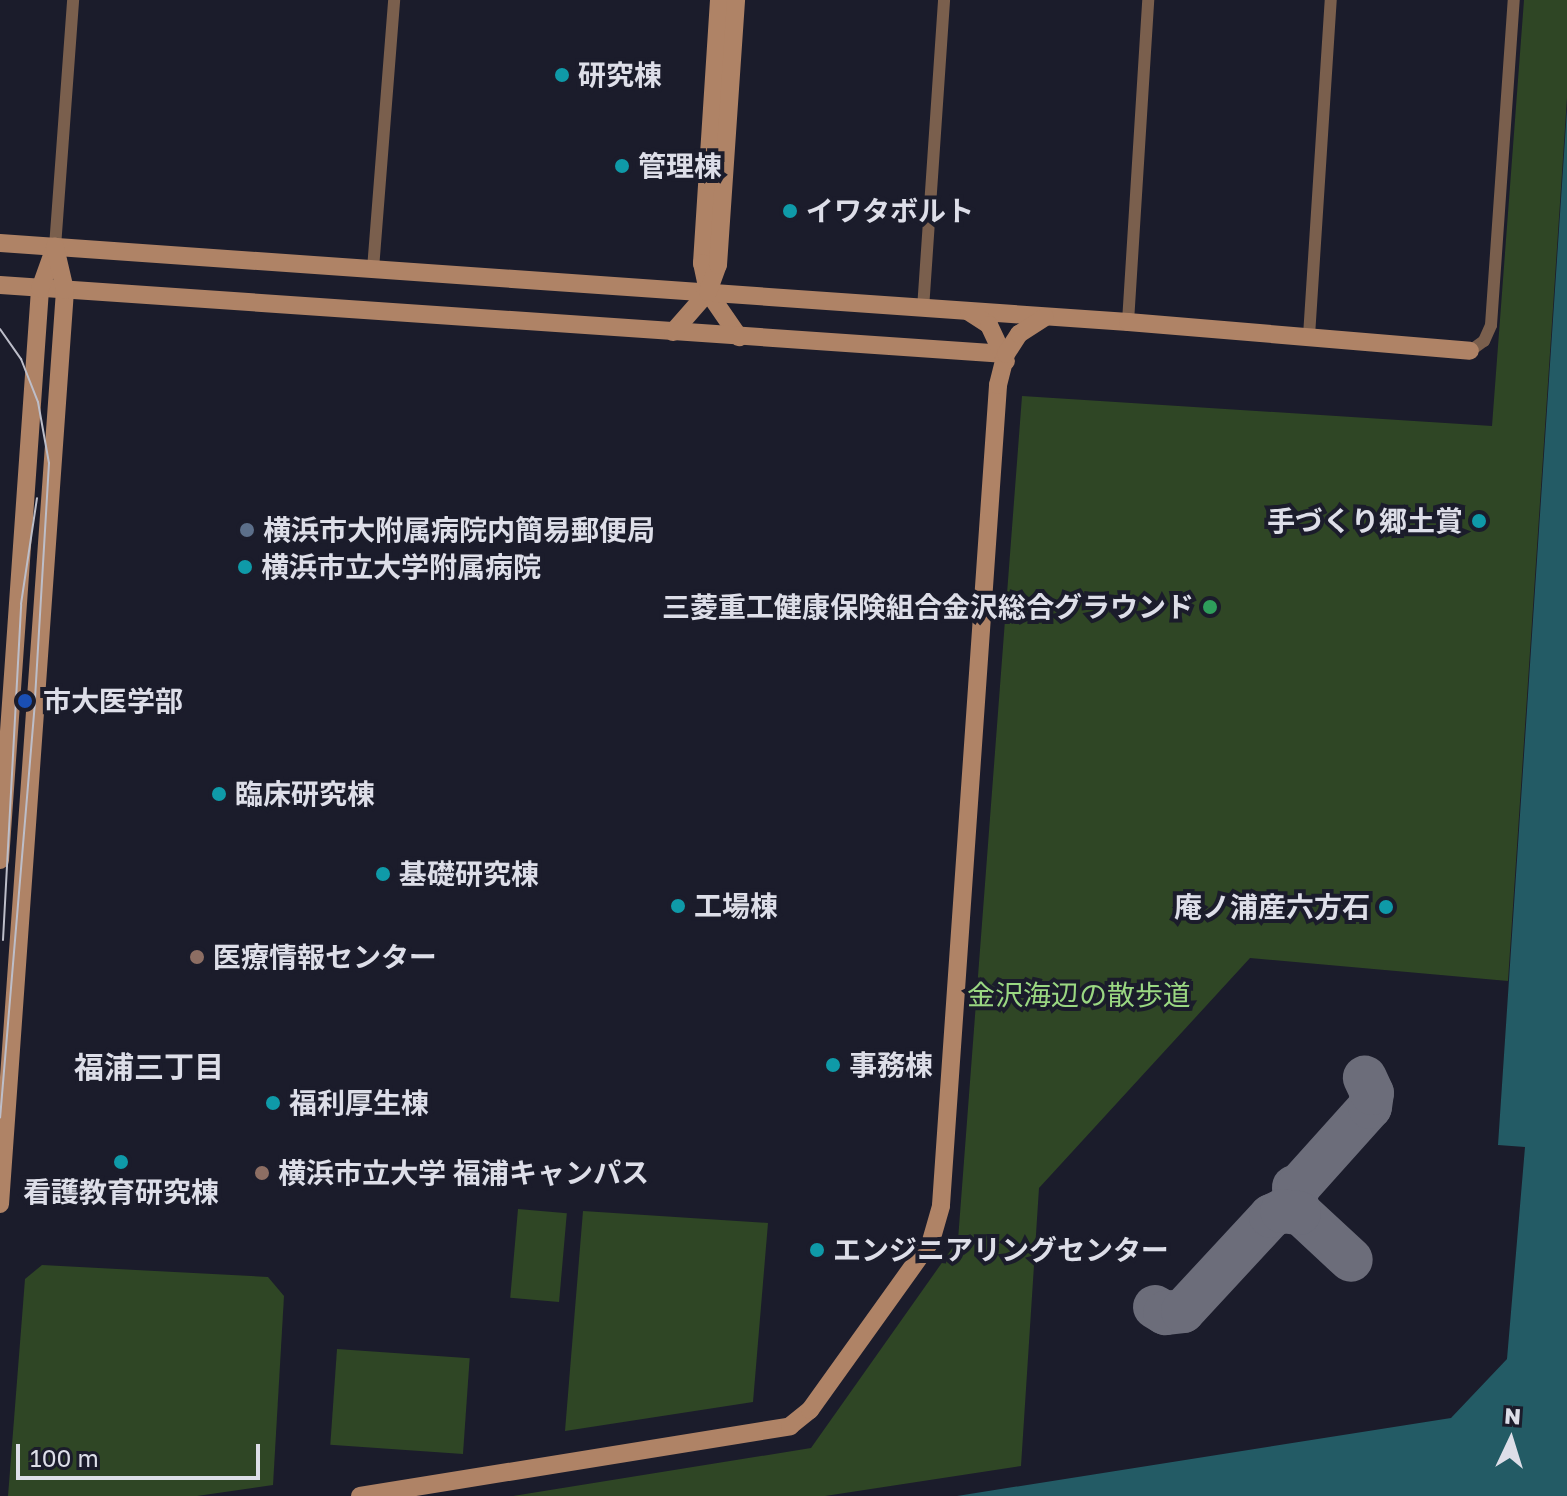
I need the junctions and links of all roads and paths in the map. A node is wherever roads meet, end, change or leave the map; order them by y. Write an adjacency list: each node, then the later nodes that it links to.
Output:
1 (73, 0): 10 (street)
2 (394, 0): 11 (street)
3 (719, 0): 15 (street)
4 (736, 0): 15 (street)
5 (944, 0): 16 (street)
6 (1148, 0): 19 (street)
7 (1331, 0): 21 (street)
8 (1514, 0): 23 (street)
9 (0, 243): 10 (street)
10 (55, 247): 11 (street); 13 (street); 14 (street)
11 (373, 269): 15 (street)
12 (0, 285): 13 (street)
13 (40, 289): 14 (street); 25 (street)
14 (65, 290): 20 (street); 26 (street)
15 (708, 292): 16 (street); 20 (street); 22 (street)
16 (923, 309): 17 (street)
17 (969, 312): 18 (street); 24 (street)
18 (1045, 317): 19 (street); 24 (street)
19 (1128, 322): 21 (street)
20 (673, 332): 22 (street)
21 (1309, 336): 23 (street)
22 (739, 337): 24 (street)
23 (1470, 351)
24 (1006, 354): 27 (street); 28 (street)
25 (0, 860)
26 (0, 1204)
27 (360, 1496)
28 (426, 1496)

